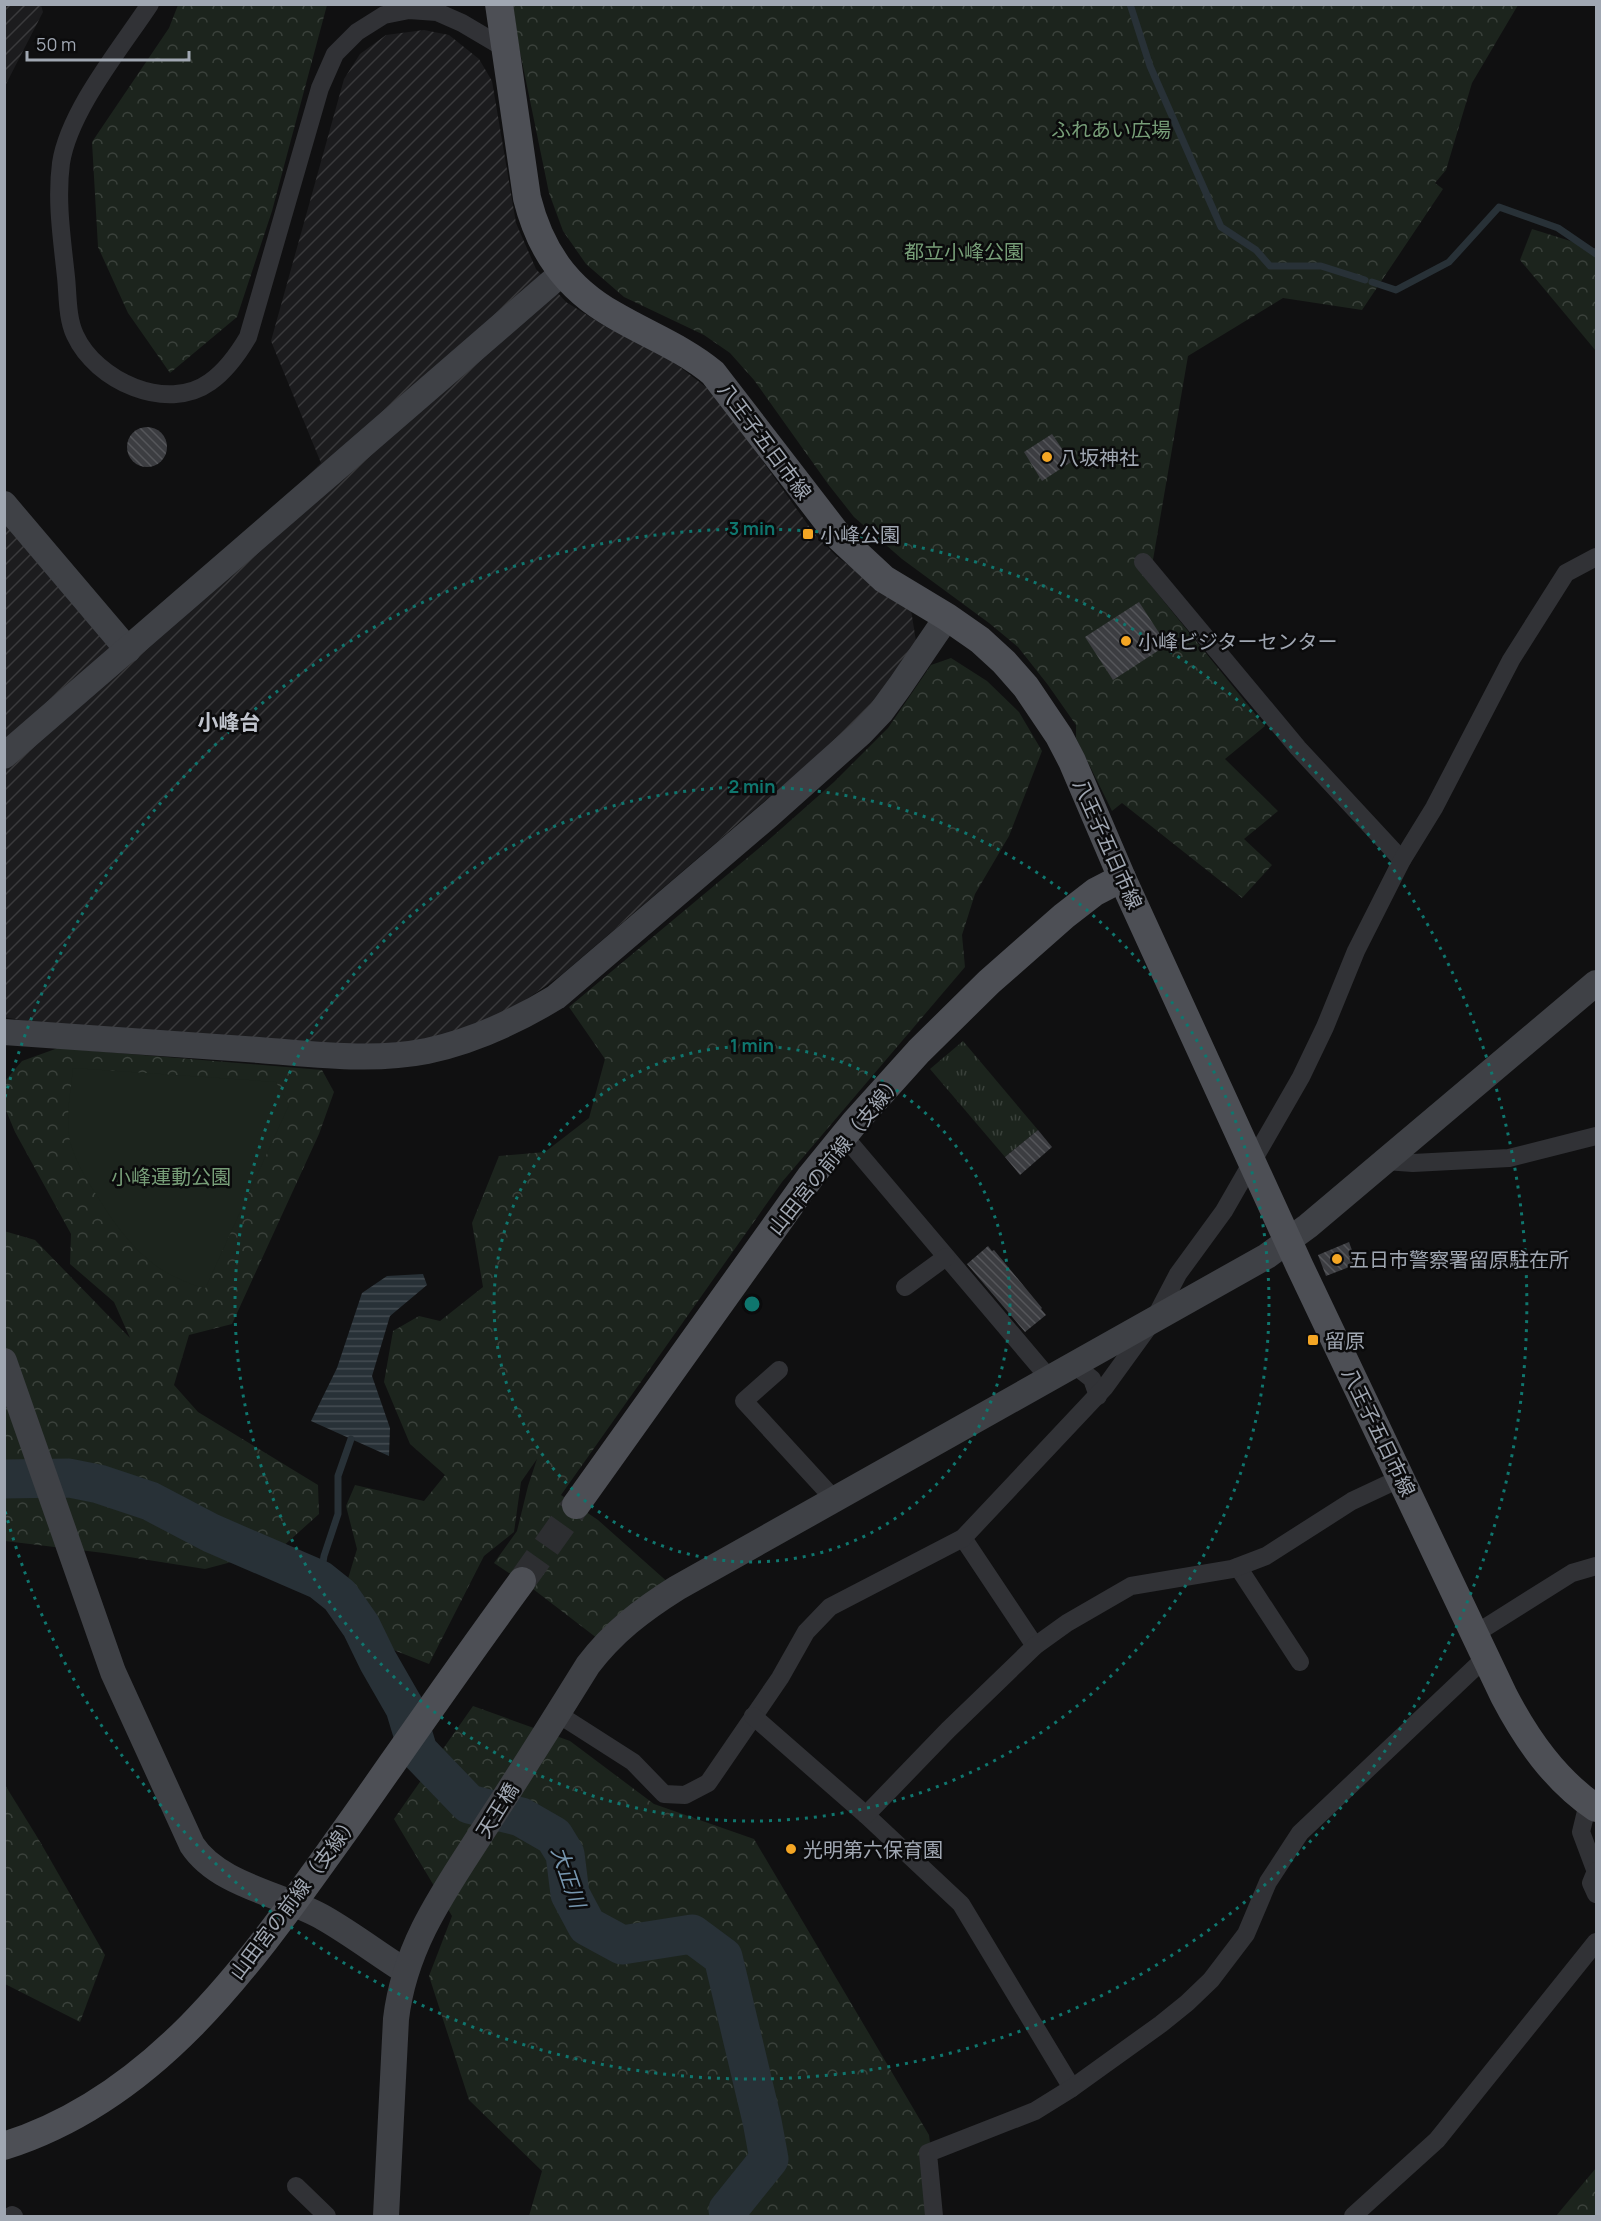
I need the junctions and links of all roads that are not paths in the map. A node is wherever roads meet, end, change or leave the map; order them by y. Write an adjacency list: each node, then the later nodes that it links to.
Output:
1 (150, 4): 3 (street)
2 (499, 4): 3 (main road, 八王子五日市線)
3 (506, 49): 4 (main road, 八王子五日市線)
4 (562, 273): 8 (main road, 八王子五日市線); 9 (street)
5 (4, 504): 9 (street)
6 (1596, 557): 11 (street)
7 (1143, 562): 11 (street)
8 (947, 617): 12 (main road, 八王子五日市線); 14 (street)
9 (128, 650): 10 (street)
10 (4, 756)
11 (1402, 860): 18 (street)
12 (1122, 878): 15 (main road, 山田宮の前線（支線）); 18 (main road, 八王子五日市線)
13 (1596, 982): 17 (street, 天王橋)
14 (4, 1032)
15 (844, 1136): 20 (street); 30 (main road, 山田宮の前線（支線）)
16 (1596, 1136): 17 (street)
17 (1385, 1161): 19 (street, 天王橋)
18 (1252, 1162): 19 (main road, 八王子五日市線); 22 (street)
19 (1288, 1241): 22 (street, 天王橋); 28 (main road, 八王子五日市線)
20 (946, 1257): 21 (street); 26 (street)
21 (905, 1287)
22 (1155, 1318): 24 (street, 天王橋); 27 (street)
23 (4, 1361): 44 (street)
24 (1073, 1364): 26 (street, 天王橋); 27 (street)
25 (779, 1370): 29 (street)
26 (1049, 1378): 29 (street, 天王橋)
27 (1098, 1396): 31 (street)
28 (1401, 1478): 33 (street); 36 (main road, 八王子五日市線)
29 (834, 1499): 38 (street, 天王橋)
30 (576, 1505)
31 (963, 1538): 35 (street); 39 (street)
32 (1596, 1566): 36 (street)
33 (1238, 1567): 35 (street); 37 (street)
34 (522, 1581): 44 (main road, 山田宮の前線（支線）)
35 (1035, 1646): 41 (street)
36 (1480, 1646): 40 (main road, 八王子五日市線); 47 (street)
37 (1300, 1662)
38 (558, 1714): 39 (street); 46 (street, 天王橋)
39 (753, 1716): 41 (street)
40 (1592, 1805): 42 (street)
41 (866, 1815): 47 (street)
42 (1596, 1872): 43 (street)
43 (1596, 1894)
44 (292, 1904): 46 (street); 48 (main road, 山田宮の前線（支線）)
45 (1596, 1942): 53 (street)
46 (405, 1971): 51 (street, 天王橋)
47 (1072, 2088): 52 (street)
48 (4, 2146)
49 (296, 2186): 50 (street)
50 (327, 2217)
51 (386, 2217)
52 (934, 2217)
53 (1353, 2217)

